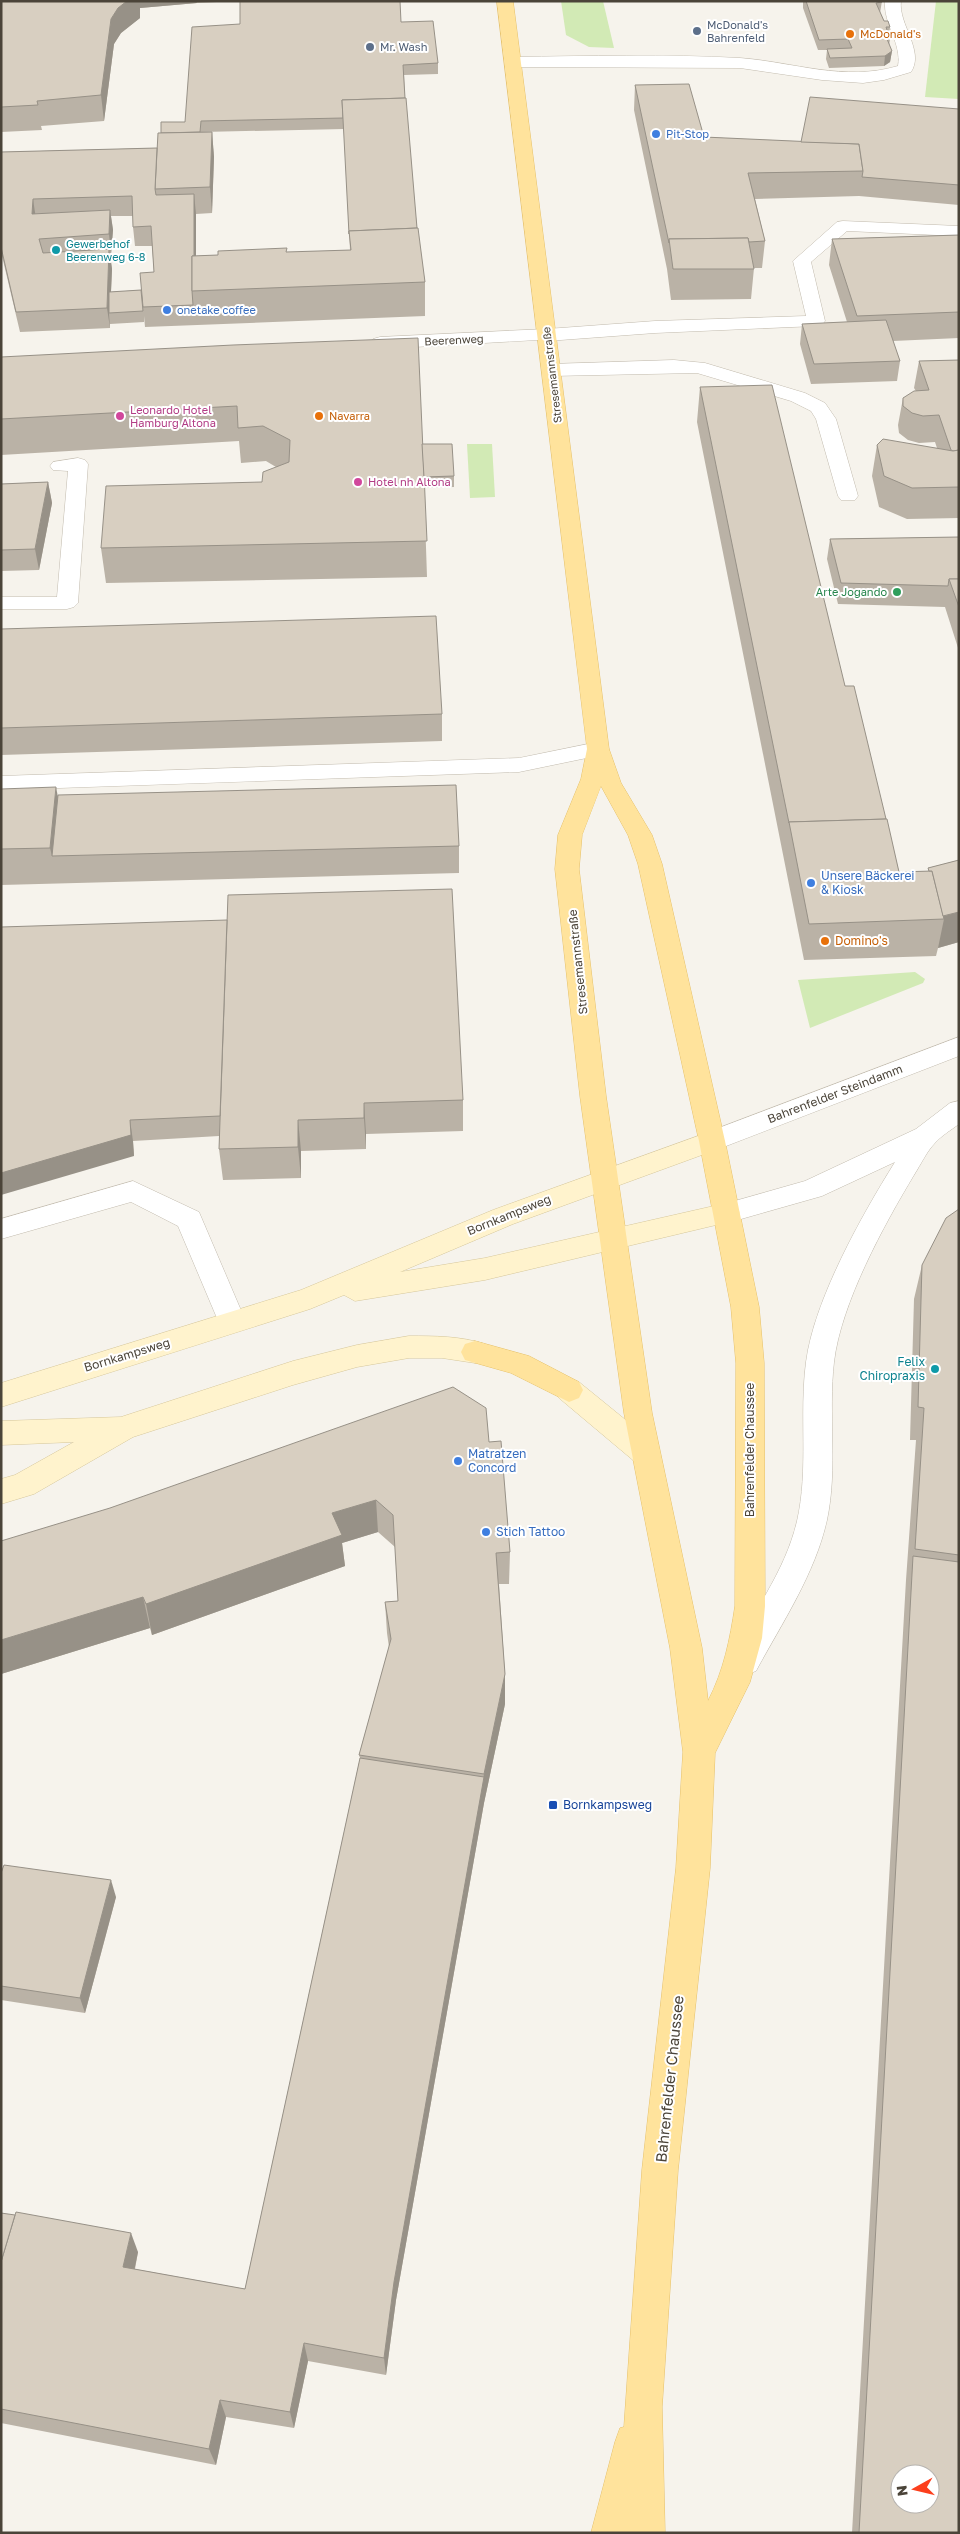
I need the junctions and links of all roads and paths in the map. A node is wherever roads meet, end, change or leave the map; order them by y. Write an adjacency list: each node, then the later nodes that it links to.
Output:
1 (505, 1): 3 (main road, Stresemannstraße)
2 (893, 1): 3 (street)
3 (512, 62): 5 (main road, Stresemannstraße)
4 (959, 231): 5 (street, Beerenweg)
5 (547, 335): 6 (street, Beerenweg); 7 (main road, Stresemannstraße)
6 (362, 344)
7 (551, 370): 9 (street); 11 (main road, Stresemannstraße)
8 (60, 466): 10 (street)
9 (848, 496)
10 (1, 603)
11 (598, 749): 12 (street); 16 (main road, Stresemannstraße); 17 (main road, Stresemannstraße)
12 (1, 783)
13 (959, 1046): 16 (street, Bahrenfelder Steindamm)
14 (959, 1110): 15 (street)
15 (925, 1136): 18 (street); 28 (street)
16 (712, 1141): 17 (main road, Bornkampsweg); 18 (main road, Bahrenfelder Chaussee)
17 (605, 1178): 20 (main road, Bahrenfelder Chaussee); 21 (main road, Bornkampsweg)
18 (728, 1213): 20 (main road, Bornkampsweg); 28 (main road, Bahrenfelder Chaussee)
19 (1, 1228): 22 (street)
20 (612, 1238): 21 (main road, Bornkampsweg); 26 (main road, Bahrenfelder Chaussee)
21 (310, 1298): 22 (main road, Bornkampsweg)
22 (232, 1322): 23 (main road, Bornkampsweg)
23 (1, 1395)
24 (123, 1428): 25 (main road); 26 (main road); 27 (main road)
25 (1, 1433)
26 (644, 1452): 29 (main road, Bahrenfelder Chaussee)
27 (1, 1492)
28 (734, 1682): 29 (main road, Bahrenfelder Chaussee)
29 (699, 1752): 30 (main road, Bahrenfelder Chaussee)
30 (643, 2407): 31 (main road, Bahrenfelder Chaussee); 32 (main road, Bahrenfelder Chaussee)
31 (611, 2533)
32 (645, 2533)

